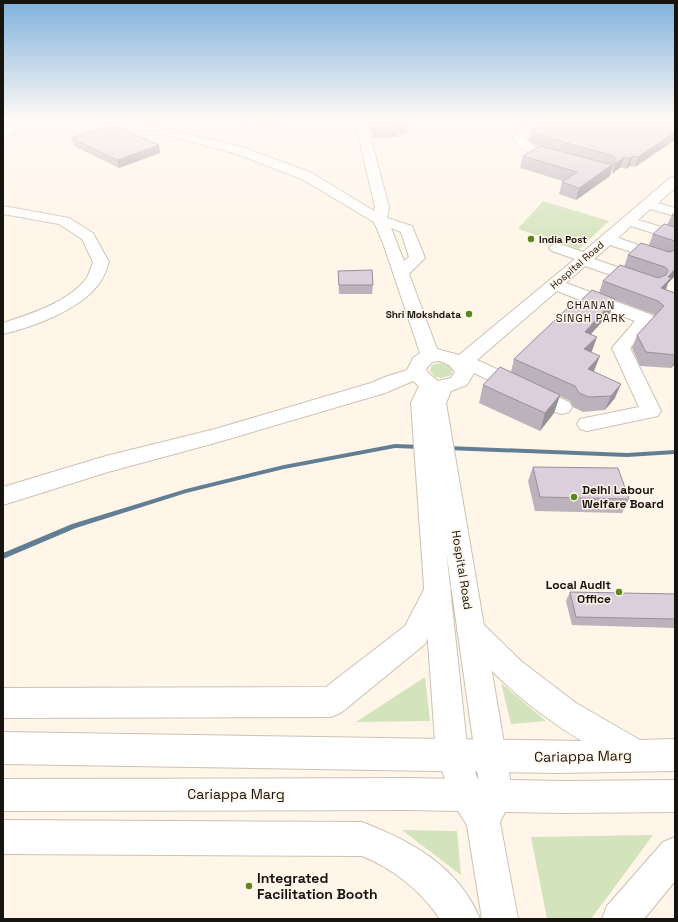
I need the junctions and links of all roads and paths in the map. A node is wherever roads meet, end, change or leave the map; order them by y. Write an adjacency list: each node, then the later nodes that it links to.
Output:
1 (275, 164): 7 (street)
2 (372, 164): 7 (street)
3 (675, 181): 4 (street, Hospital Road)
4 (647, 204): 6 (street); 8 (street, Hospital Road)
5 (3, 210): 17 (street)
6 (675, 212)
7 (380, 220): 14 (street); 14 (street)
8 (628, 221): 9 (street); 10 (street, Hospital Road)
9 (675, 236)
10 (607, 239): 12 (street); 13 (street, Hospital Road)
11 (557, 248): 13 (street)
12 (664, 258)
13 (584, 259): 15 (street, Hospital Road); 16 (street)
14 (401, 273): 18 (street)
15 (555, 284): 19 (street, Hospital Road); 22 (street)
16 (653, 284)
17 (3, 329)
18 (430, 356): 19 (street); 20 (street, Hospital Road)
19 (462, 362): 20 (street); 21 (street)
20 (430, 381): 23 (street, Hospital Road); 24 (street)
21 (562, 406)
22 (587, 424)
23 (437, 472): 25 (street, Hospital Road); 26 (street, Hospital Road)
24 (3, 496)
25 (438, 588): 27 (street); 29 (street, Hospital Road)
26 (472, 631): 30 (street, Hospital Road); 31 (street)
27 (3, 703)
28 (3, 748): 29 (street)
29 (452, 755): 30 (street, Cariappa Marg); 35 (street, Hospital Road)
30 (491, 755): 31 (street, Cariappa Marg); 35 (street, Hospital Road)
31 (636, 755): 32 (street, Cariappa Marg)
32 (675, 755)
33 (3, 795): 35 (street, Cariappa Marg)
34 (675, 796): 35 (street, Cariappa Marg)
35 (483, 804): 39 (street)
36 (3, 837): 38 (street)
37 (675, 854): 40 (street)
38 (462, 919)
39 (500, 919)
40 (620, 919)

